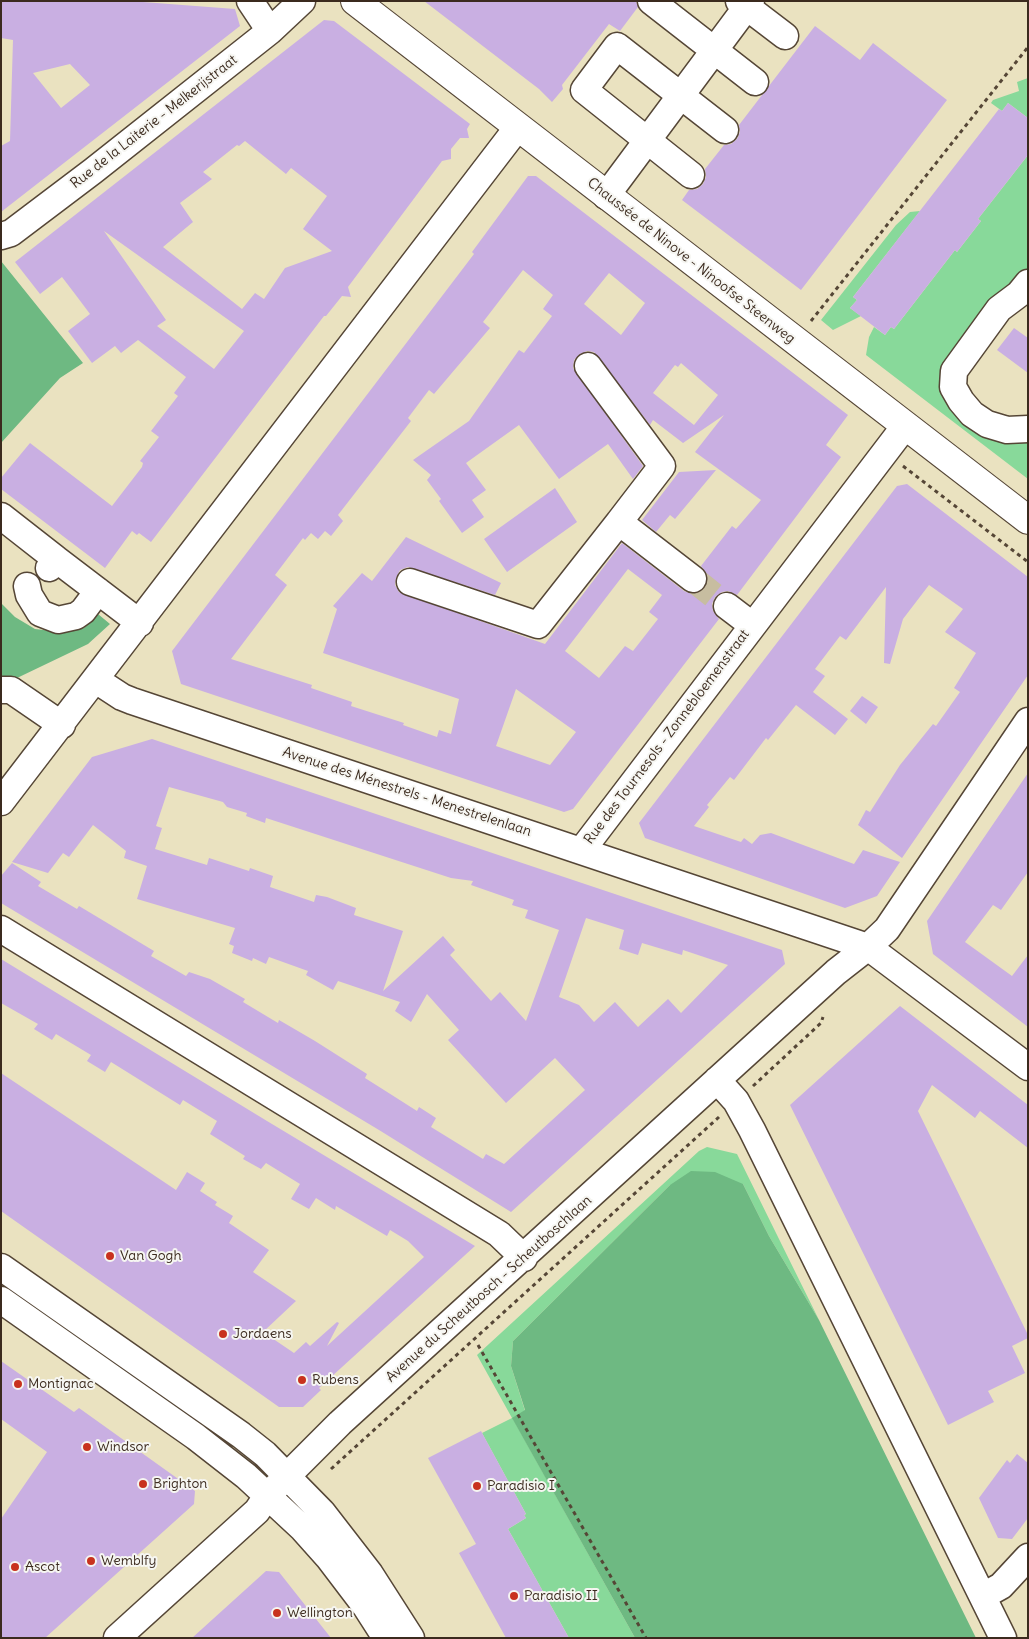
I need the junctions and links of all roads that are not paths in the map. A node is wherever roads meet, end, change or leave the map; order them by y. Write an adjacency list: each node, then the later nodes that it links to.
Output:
1 (250, 1): 6 (street)
2 (302, 1): 6 (street, Rue de la Laiterie - Melkerijstraat)
3 (355, 1): 11 (main road, Chaussée de Ninove - Ninoofse Steenweg)
4 (651, 1): 8 (street)
5 (745, 3): 7 (street); 8 (street)
6 (270, 31): 16 (street, Rue de la Laiterie - Melkerijstraat)
7 (785, 36)
8 (715, 50): 9 (street); 10 (street)
9 (755, 82)
10 (681, 95): 12 (street); 13 (street); 13 (street)
11 (518, 127): 15 (main road, Chaussée de Ninove - Ninoofse Steenweg); 29 (street)
12 (725, 130)
13 (648, 140): 14 (street); 15 (street)
14 (691, 175)
15 (606, 196): 19 (main road, Chaussée de Ninove - Ninoofse Steenweg)
16 (1, 236)
17 (1028, 283): 20 (street)
18 (588, 366): 23 (street)
19 (905, 426): 22 (main road, Chaussée de Ninove - Ninoofse Steenweg); 30 (street, Rue des Tournesols - Zonnebloemenstraat)
20 (1028, 429)
21 (1, 516): 27 (street)
22 (1028, 520)
23 (619, 522): 24 (street); 25 (street)
24 (693, 580)
25 (410, 582)
26 (27, 586): 27 (street)
27 (98, 591): 29 (street)
28 (727, 606): 30 (street, Rue des Tournesols - Zonnebloemenstraat)
29 (140, 623): 31 (street)
30 (752, 624): 36 (street, Rue des Tournesols - Zonnebloemenstraat)
31 (96, 680): 34 (street); 36 (street, Avenue des Ménestrels - Menestrelenlaan)
32 (1, 690): 34 (street)
33 (1028, 721): 38 (street, Avenue du Scheutbosch - Scheutboschlaan)
34 (62, 725): 35 (street)
35 (1, 802)
36 (582, 850): 38 (street, Avenue des Ménestrels - Menestrelenlaan)
37 (1, 929): 41 (street)
38 (868, 947): 39 (street, Avenue des Ménestrels - Menestrelenlaan); 40 (street, Avenue du Scheutbosch - Scheutboschlaan)
39 (1028, 1067)
40 (717, 1080): 41 (street, Avenue du Scheutbosch - Scheutboschlaan); 47 (street)
41 (524, 1258): 44 (street, Avenue du Scheutbosch - Scheutboschlaan)
42 (1, 1267): 44 (street)
43 (1, 1300): 45 (street)
44 (287, 1476): 45 (street, Avenue du Scheutbosch - Scheutboschlaan); 50 (street)
45 (267, 1496): 48 (street, Avenue du Scheutbosch - Scheutboschlaan); 49 (street)
46 (1028, 1557): 47 (street)
47 (983, 1596): 51 (street)
48 (117, 1638)
49 (386, 1638)
50 (411, 1638)
51 (1003, 1638)

